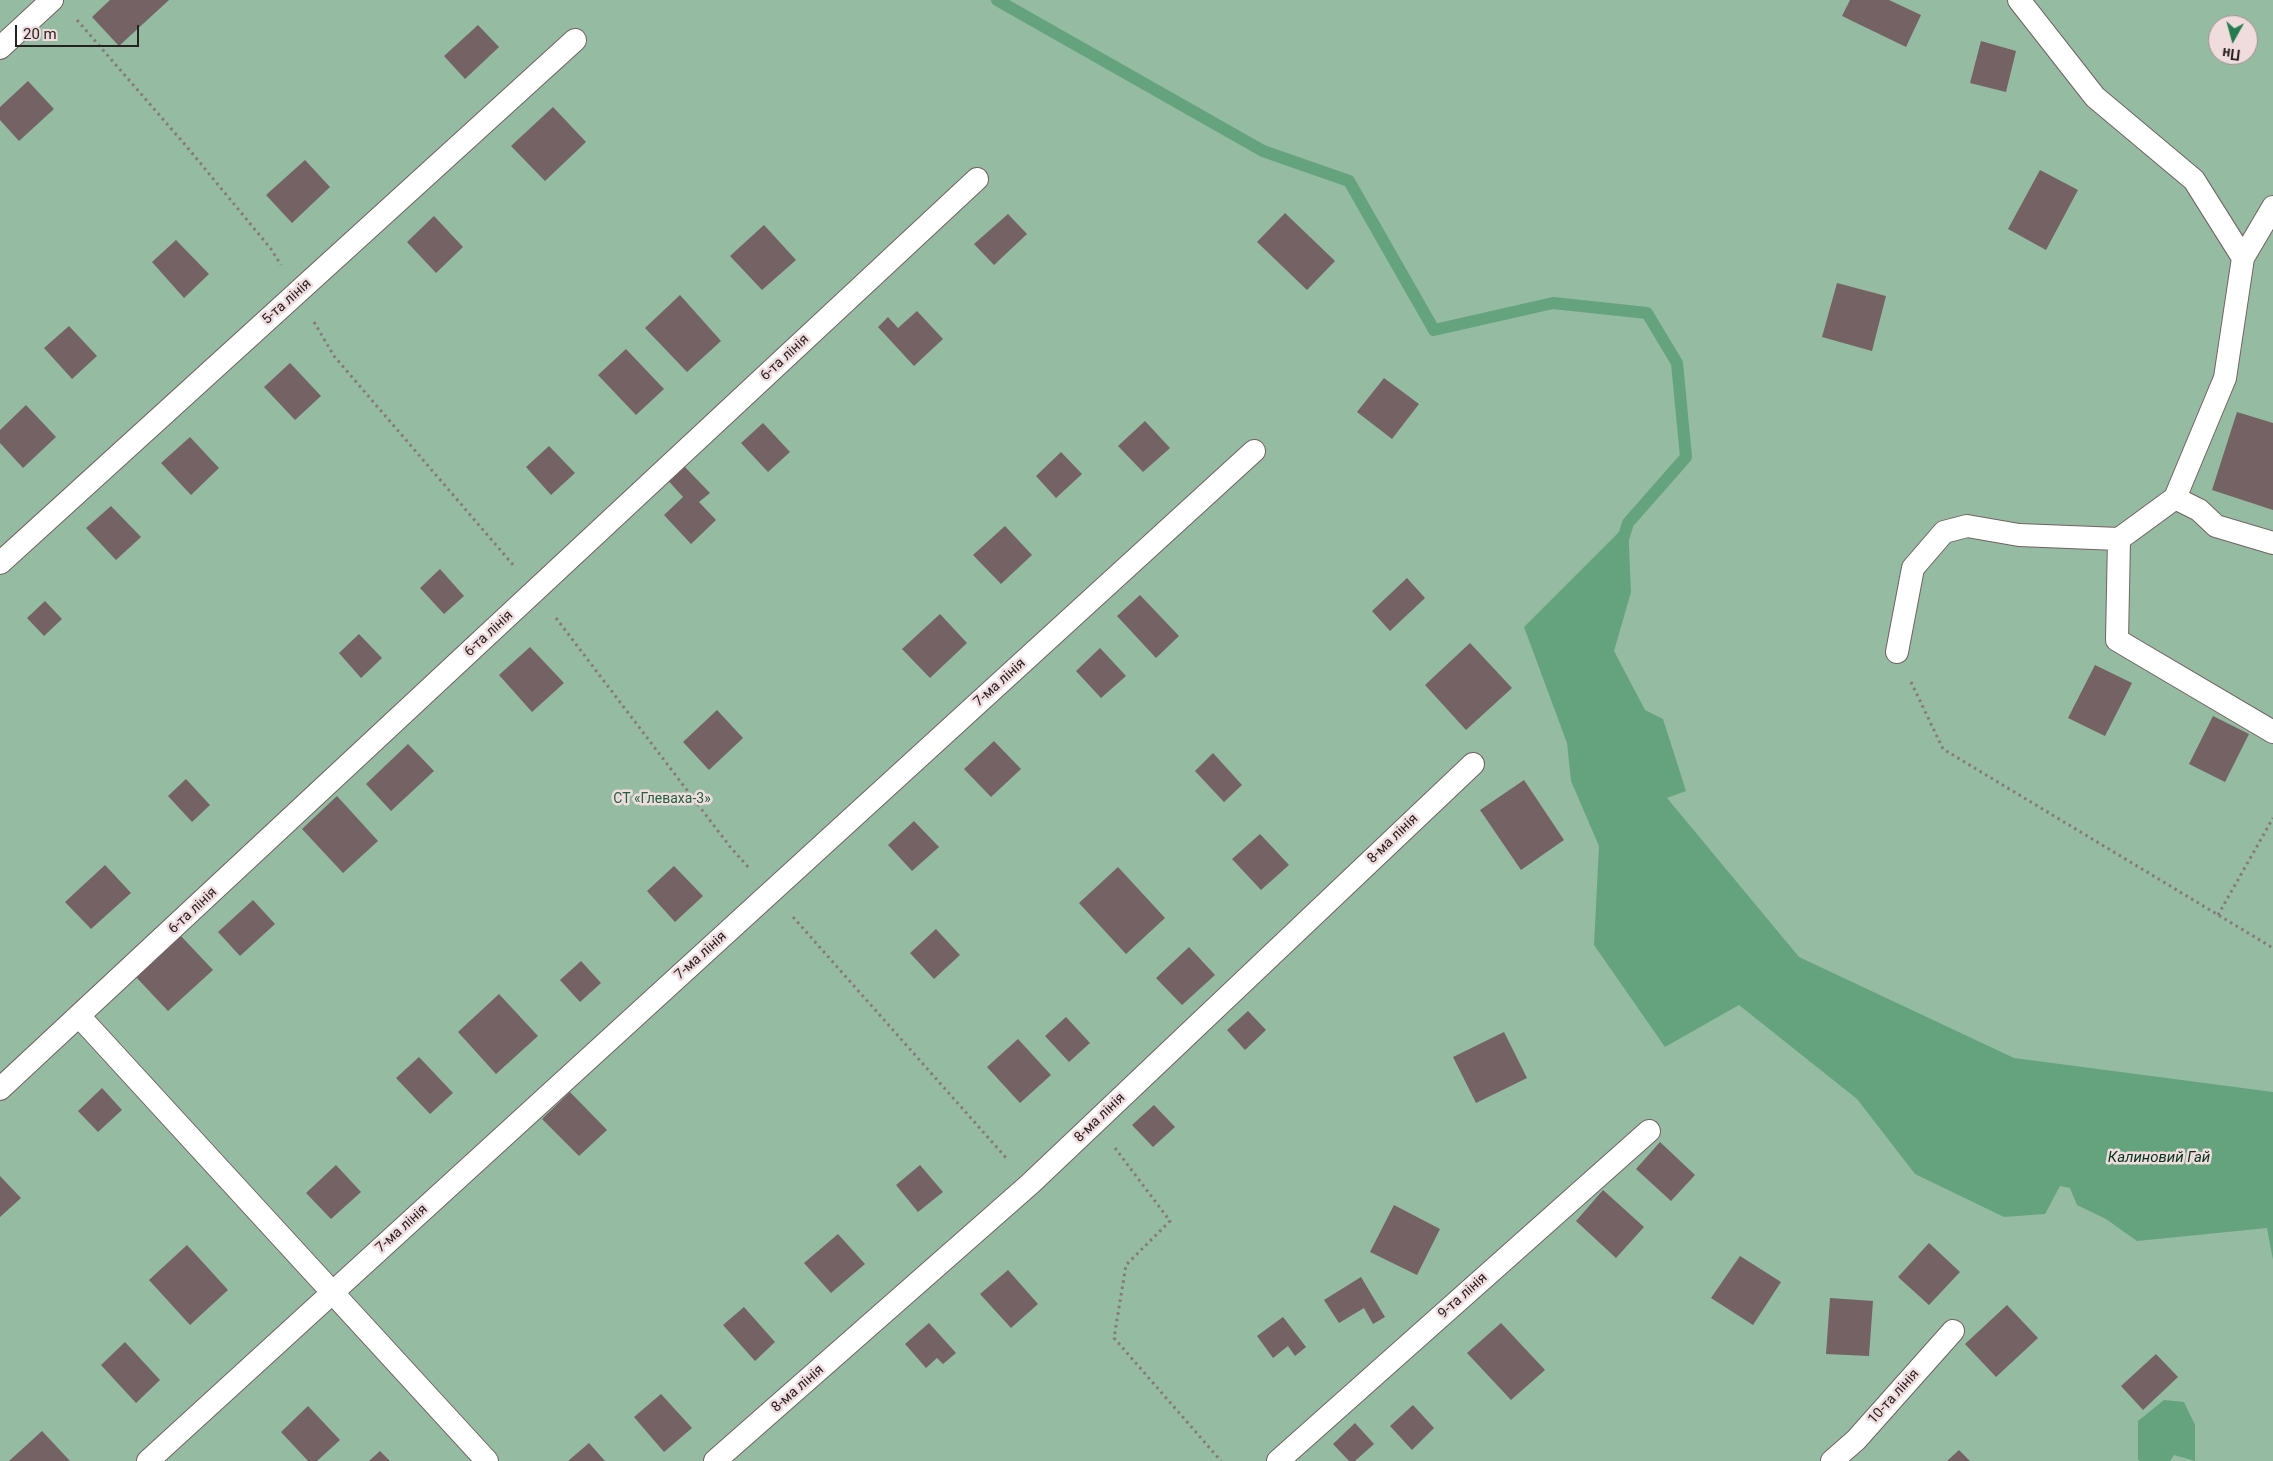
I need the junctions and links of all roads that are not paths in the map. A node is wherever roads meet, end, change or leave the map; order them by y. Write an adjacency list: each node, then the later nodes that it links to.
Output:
1 (52, 0): 4 (lane)
2 (2019, 0): 7 (lane)
3 (574, 40): 12 (lane, 5-та лінія)
4 (0, 48)
5 (977, 179): 16 (lane, 6-та лінія)
6 (2273, 207): 7 (lane)
7 (2242, 258): 9 (lane)
8 (1254, 451): 19 (lane, 7-ма лінія)
9 (2175, 498): 10 (lane); 11 (lane)
10 (2119, 539): 13 (lane); 14 (lane)
11 (2273, 543)
12 (0, 563)
13 (1897, 652)
14 (2273, 732)
15 (1473, 764): 23 (lane, 8-ма лінія)
16 (79, 1016): 17 (lane, 6-та лінія); 19 (lane)
17 (0, 1089)
18 (1649, 1131): 24 (lane, 9-та лінія)
19 (333, 1292): 21 (lane, 7-ма лінія); 22 (lane)
20 (1953, 1331): 25 (lane, 10-та лінія)
21 (148, 1461)
22 (487, 1461)
23 (716, 1461)
24 (1278, 1461)
25 (1832, 1461)

